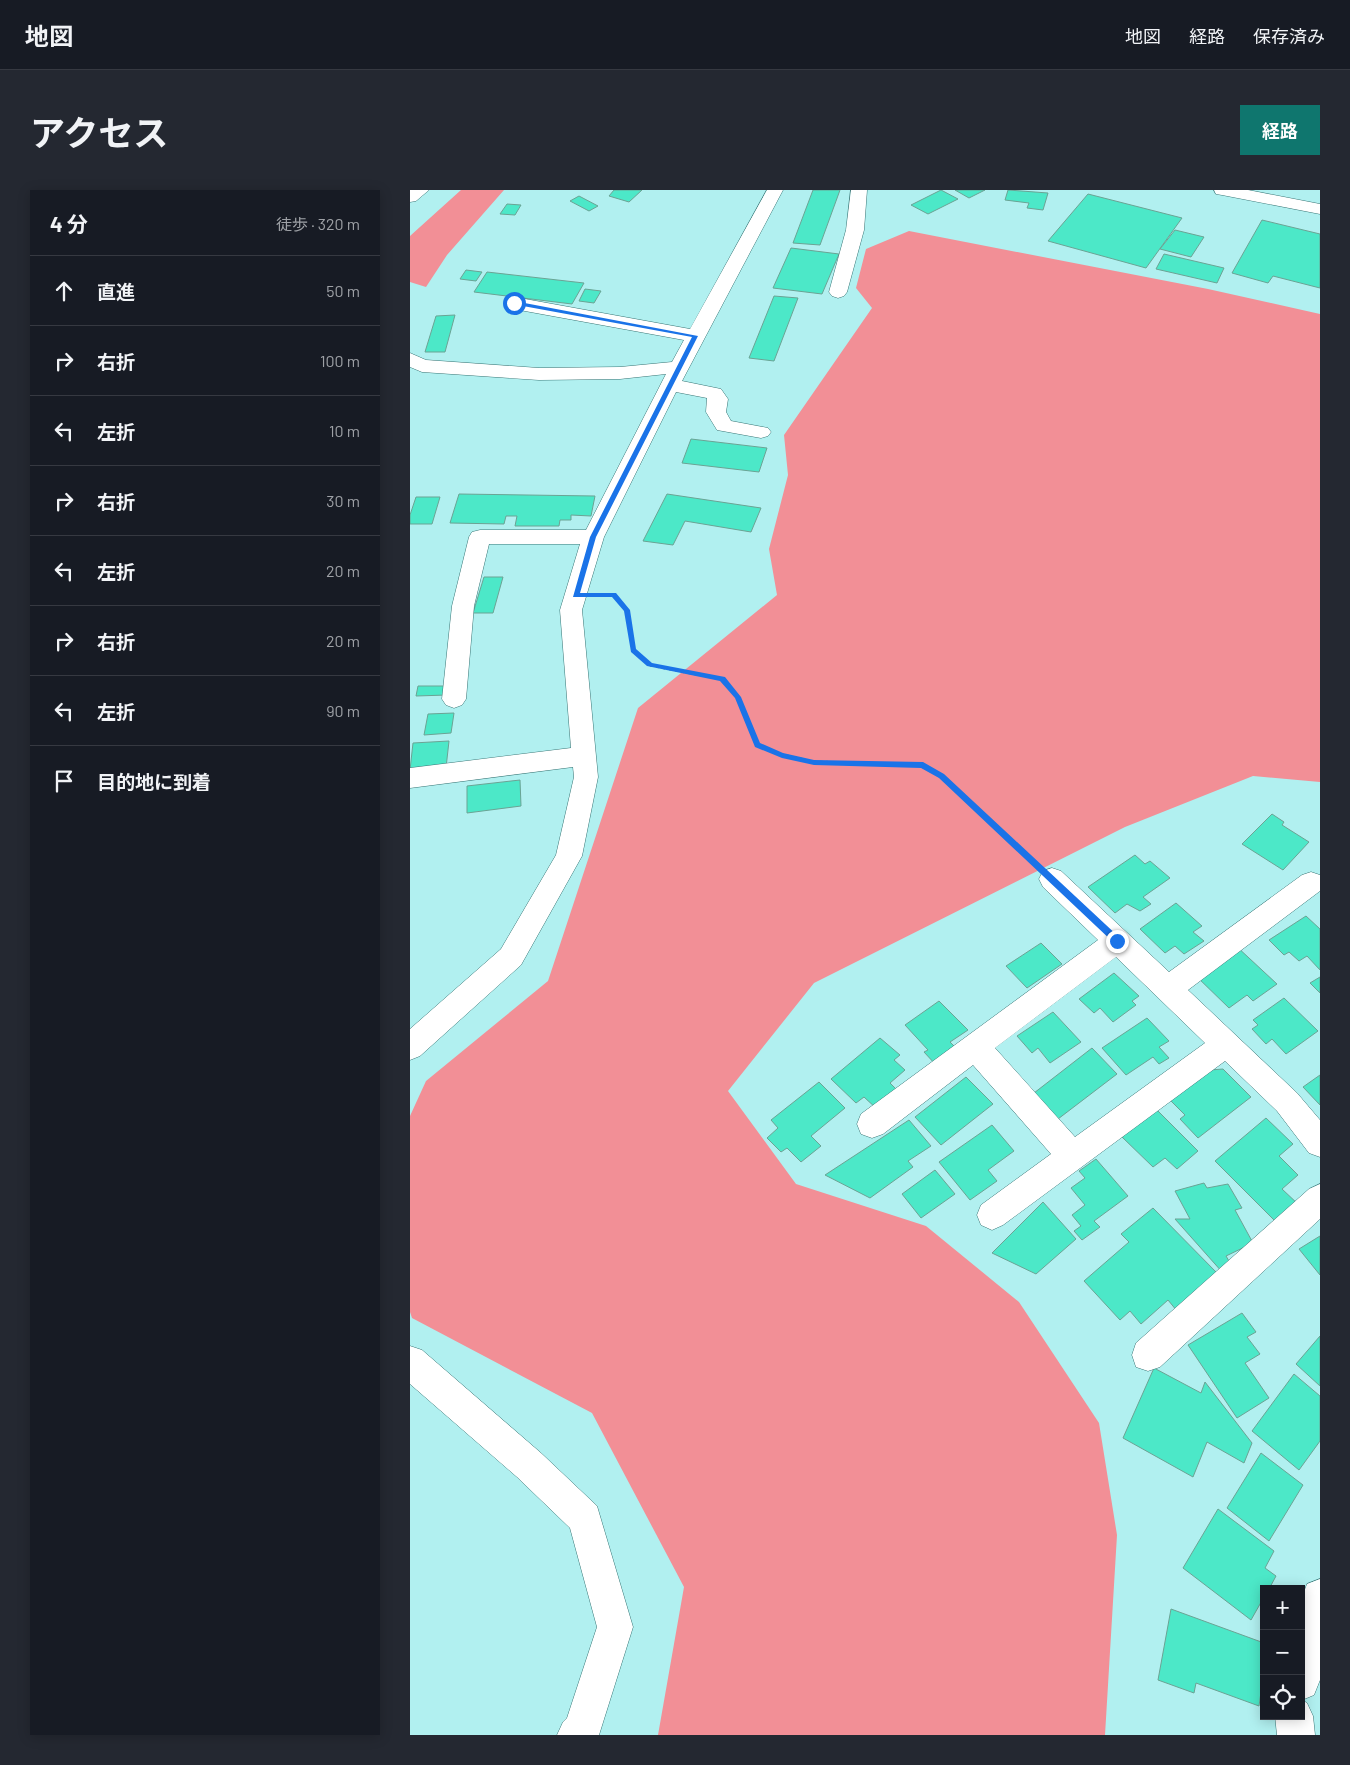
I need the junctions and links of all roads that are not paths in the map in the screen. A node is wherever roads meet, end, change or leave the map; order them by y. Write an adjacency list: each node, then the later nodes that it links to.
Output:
1 (421, 190): 5 (street)
2 (775, 190): 9 (street)
3 (859, 190): 7 (street)
4 (1222, 190): 6 (street)
5 (410, 197)
6 (1320, 209)
7 (838, 292)
8 (514, 303): 9 (street)
9 (696, 336): 11 (street)
10 (410, 359): 11 (street)
11 (675, 376): 12 (street); 13 (street)
12 (761, 432)
13 (593, 537): 14 (street); 15 (street)
14 (454, 699)
15 (584, 756): 16 (street); 23 (street)
16 (410, 778)
17 (1052, 879): 19 (street)
18 (1311, 883): 20 (street)
19 (1117, 941): 20 (street); 22 (street)
20 (1168, 989): 21 (street)
21 (1226, 1044): 25 (street); 26 (street)
22 (976, 1046): 24 (street); 26 (street)
23 (410, 1047)
24 (872, 1124)
25 (1320, 1143)
26 (1072, 1156): 28 (street)
27 (1320, 1199): 29 (street)
28 (992, 1215)
29 (1148, 1355)
30 (410, 1362): 34 (street)
31 (1320, 1597): 32 (street)
32 (1303, 1675)
33 (1294, 1720): 35 (street)
34 (576, 1735)
35 (1296, 1735)

